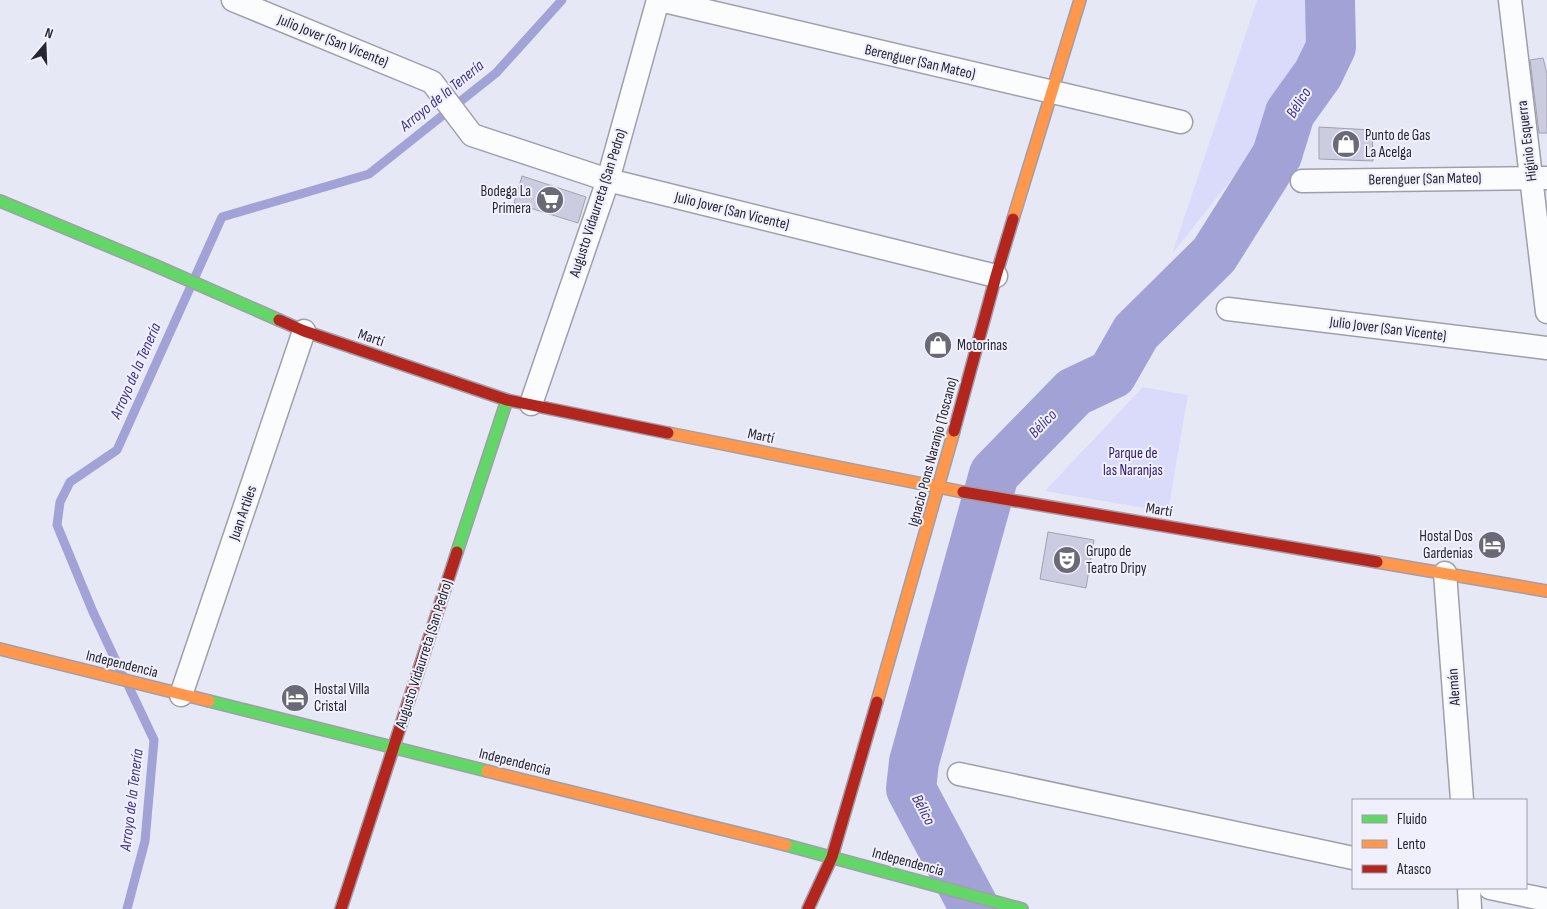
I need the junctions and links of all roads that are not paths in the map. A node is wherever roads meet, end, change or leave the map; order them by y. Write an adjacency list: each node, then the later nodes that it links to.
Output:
1 (233, 0): 5 (street, Julio Jover (San Vicente))
2 (659, 0): 6 (street, Berenguer (San Mateo)); 9 (street, Augusto Vidaurreta (San Pedro))
3 (1080, 0): 6 (street, Ignacio Pons Naranjo (Toscano))
4 (1510, 0): 8 (street, Higinio Esquerra)
5 (279, 9): 9 (street, Julio Jover (San Vicente))
6 (1052, 93): 7 (street, Berenguer (San Mateo)); 12 (street, Ignacio Pons Naranjo (Toscano))
7 (1181, 122)
8 (1539, 178): 10 (street, Berenguer (San Mateo)); 14 (street, Higinio Esquerra)
9 (608, 180): 12 (street, Julio Jover (San Vicente)); 18 (street, Augusto Vidaurreta (San Pedro))
10 (1302, 181)
11 (0, 201): 15 (street, Martí)
12 (996, 276): 19 (street, Ignacio Pons Naranjo (Toscano))
13 (1228, 309): 16 (street, Julio Jover (San Vicente))
14 (1547, 312)
15 (304, 331): 17 (street, Martí); 23 (street, Juan Artiles)
16 (1547, 348)
17 (507, 400): 18 (street, Martí); 24 (street, Augusto Vidaurreta (San Pedro))
18 (531, 404): 19 (street, Martí)
19 (939, 488): 20 (street, Martí); 27 (street, Ignacio Pons Naranjo (Toscano))
20 (1445, 573): 21 (street, Martí); 26 (street, Alemán)
21 (1547, 591)
22 (0, 649): 23 (street, Independencia)
23 (182, 695): 24 (street, Independencia)
24 (394, 748): 27 (street, Independencia); 33 (street, Augusto Vidaurreta (San Pedro))
25 (959, 774): 28 (street)
26 (1462, 799)
27 (832, 857): 32 (street, Independencia); 34 (street, Ignacio Pons Naranjo (Toscano))
28 (1352, 858)
29 (1469, 889): 35 (street)
30 (1495, 889): 31 (street)
31 (1547, 900)
32 (1016, 908)
33 (341, 909)
34 (808, 909)
35 (1470, 909)

